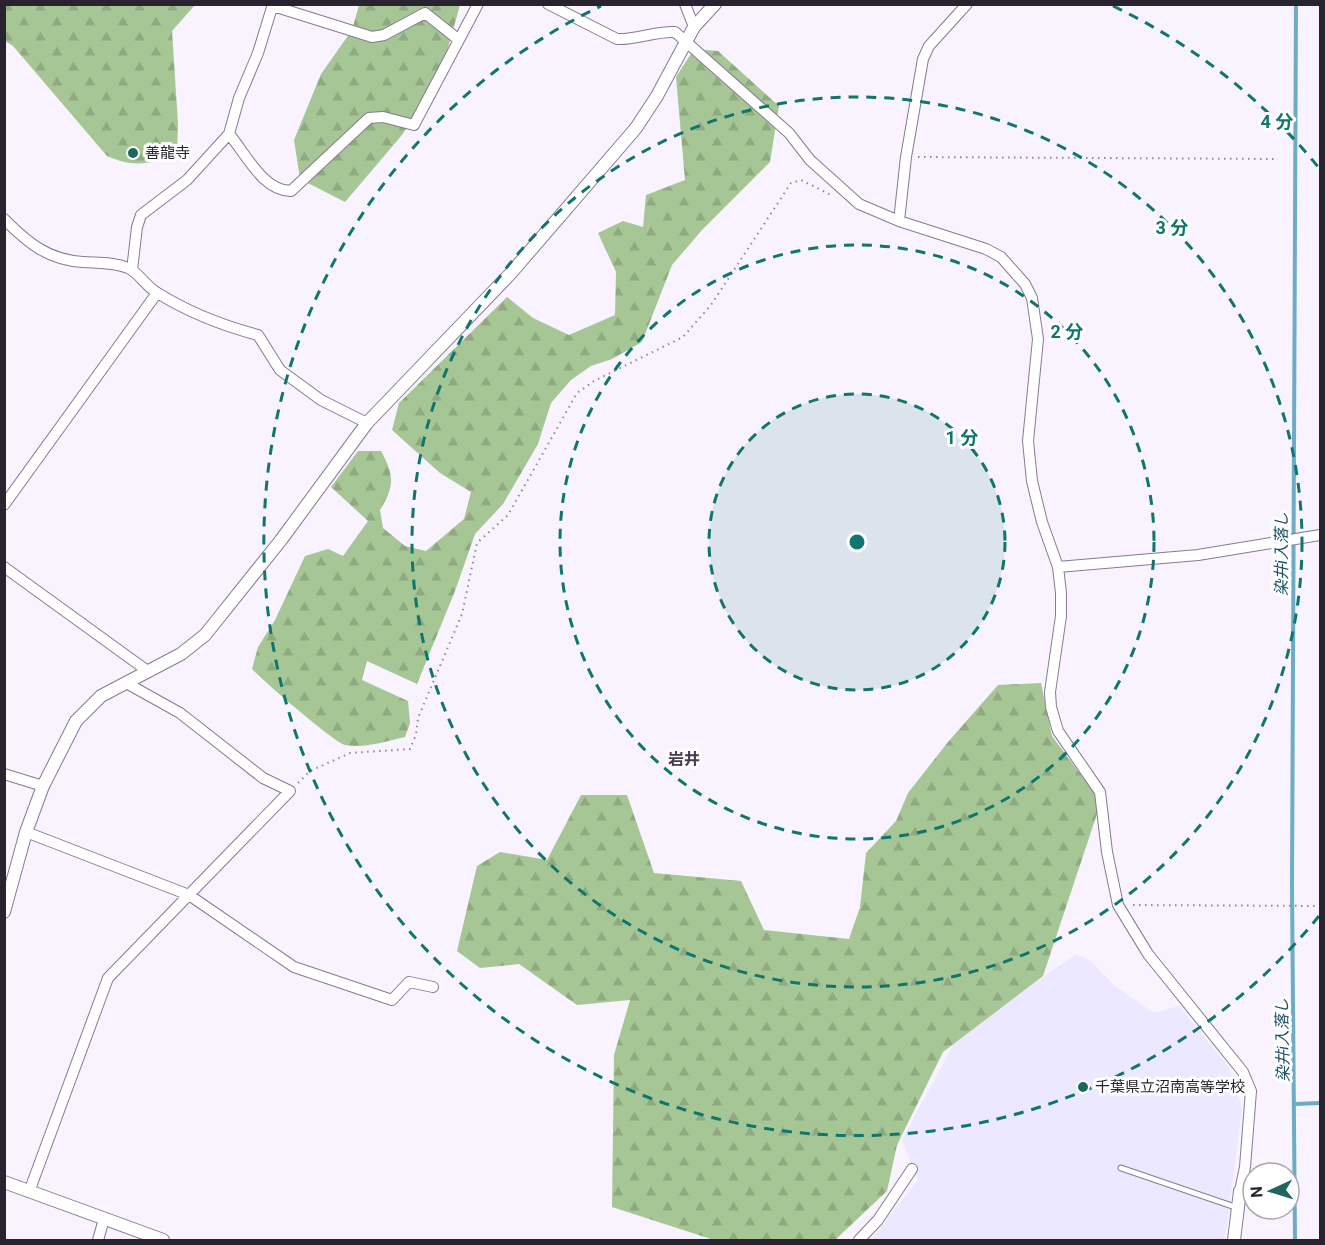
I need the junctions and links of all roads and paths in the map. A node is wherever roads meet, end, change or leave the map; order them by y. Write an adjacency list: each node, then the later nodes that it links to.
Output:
1 (478, 4): 8 (street)
2 (548, 4): 9 (street)
3 (685, 4): 7 (street)
4 (716, 4): 7 (street)
5 (968, 4): 11 (street)
6 (273, 5): 8 (street); 10 (street)
7 (694, 27): 9 (street)
8 (459, 40): 10 (street)
9 (686, 40): 13 (street); 18 (street)
10 (229, 134): 16 (street)
11 (906, 157): 12 (path); 15 (street)
12 (1277, 159)
13 (859, 204): 15 (street); 27 (path)
14 (4, 219): 16 (street)
15 (899, 221): 22 (street)
16 (132, 270): 17 (street)
17 (157, 293): 18 (street); 19 (street)
18 (367, 423): 23 (street)
19 (4, 505)
20 (1320, 535): 22 (street)
21 (4, 567): 23 (street)
22 (1058, 567): 30 (street)
23 (149, 672): 24 (street)
24 (128, 684): 26 (street); 27 (street)
25 (4, 774): 26 (street)
26 (44, 786): 28 (street)
27 (290, 791): 29 (street)
28 (26, 832): 29 (street); 32 (street)
29 (189, 895): 33 (street); 38 (street)
30 (1118, 905): 31 (path); 37 (street)
31 (1320, 906)
32 (4, 912)
33 (433, 987)
34 (1121, 1168): 39 (lane)
35 (912, 1169): 43 (street)
36 (4, 1182): 38 (street)
37 (1240, 1191): 39 (street)
38 (29, 1192): 40 (street)
39 (1238, 1208): 44 (street)
40 (104, 1219): 41 (street); 42 (street)
41 (98, 1240)
42 (163, 1240)
43 (859, 1240)
44 (1234, 1240)

